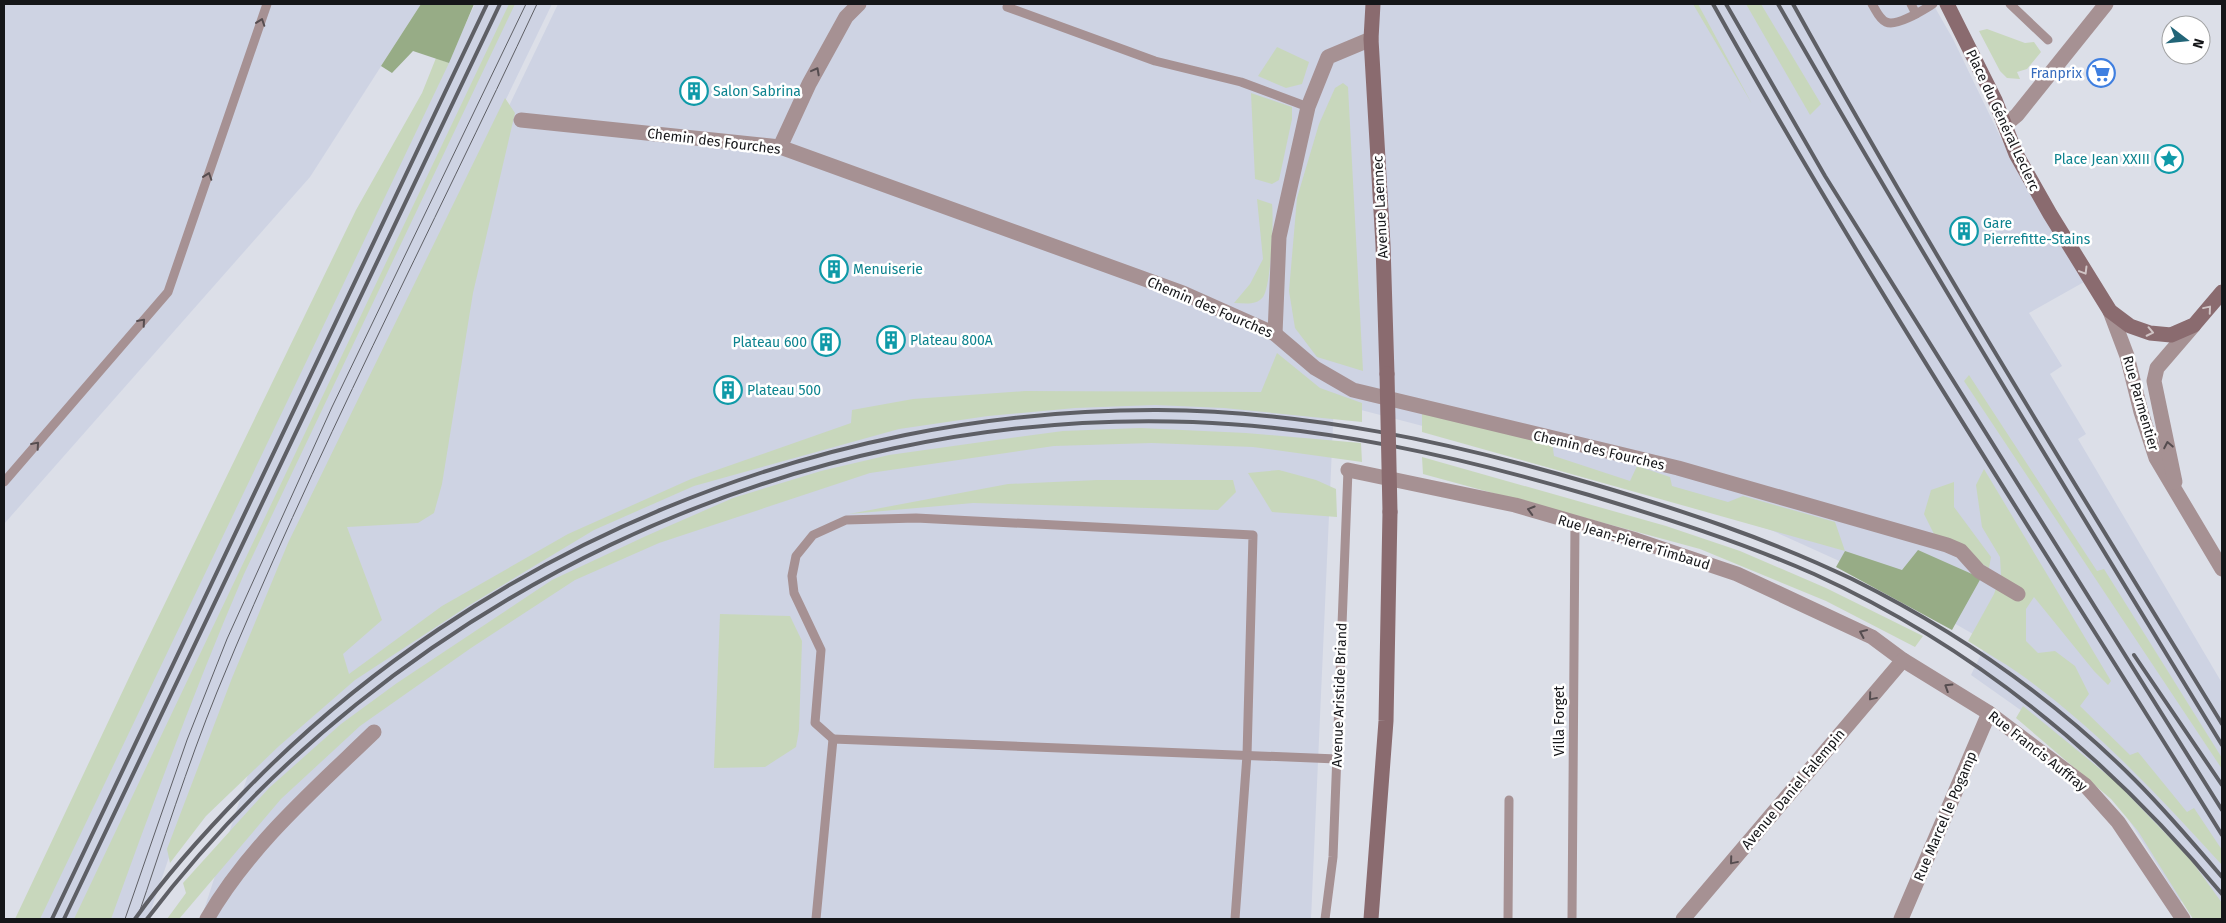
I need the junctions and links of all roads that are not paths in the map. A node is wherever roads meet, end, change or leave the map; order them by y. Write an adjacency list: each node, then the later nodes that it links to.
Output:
1 (267, 4): 23 (lane, one-way to 1)
2 (859, 4): 17 (street, one-way to 2)
3 (1373, 4): 12 (main road, Avenue Laennec)
4 (1872, 4): 11 (lane)
5 (1911, 4): 11 (lane)
6 (1933, 4): 11 (lane)
7 (1947, 4): 16 (main road, Place du Général Leclerc)
8 (2010, 4): 13 (lane)
9 (2106, 4): 16 (street)
10 (1007, 7): 14 (lane)
11 (1916, 14)
12 (1371, 39): 14 (street); 39 (main road, Avenue Laennec, bridge)
13 (2048, 40)
14 (1308, 107): 21 (street)
15 (522, 120): 17 (street, Chemin des Fourches)
16 (2005, 125): 19 (main road, Place du Général Leclerc, one-way to 19)
17 (780, 147): 21 (street, Chemin des Fourches)
18 (2222, 292): 20 (main road, one-way to 18)
19 (2110, 311): 20 (main road, one-way to 20); 24 (street, Rue Parmentier)
20 (2194, 325): 24 (street, Rue Parmentier, one-way to 20)
21 (1275, 334): 27 (street, Chemin des Fourches)
22 (1348, 470): 25 (street, Rue Jean-Pierre Timbaud, one-way to 22); 33 (lane, Avenue Aristide Briand)
23 (4, 482)
24 (2177, 493): 26 (street, Rue Parmentier)
25 (1575, 522): 28 (street, Rue Jean-Pierre Timbaud, one-way to 25); 41 (lane, Villa Forget)
26 (2222, 569)
27 (2018, 594)
28 (1904, 660): 29 (street, Rue Francis Auffray, one-way to 28); 42 (street, Avenue Daniel Falempin, one-way to 42)
29 (1989, 713): 43 (street, Rue Marcel le Pogamp); 44 (street, Rue Francis Auffray)
30 (374, 732): 35 (street)
31 (833, 739): 32 (lane); 32 (lane); 36 (lane)
32 (1247, 756): 33 (lane); 37 (lane)
33 (1337, 759): 38 (lane, Avenue Aristide Briand)
34 (1509, 800): 40 (lane)
35 (207, 919)
36 (816, 919)
37 (1235, 919)
38 (1325, 919)
39 (1371, 919)
40 (1508, 919)
41 (1572, 919)
42 (1683, 919)
43 (1901, 919)
44 (2182, 919)

